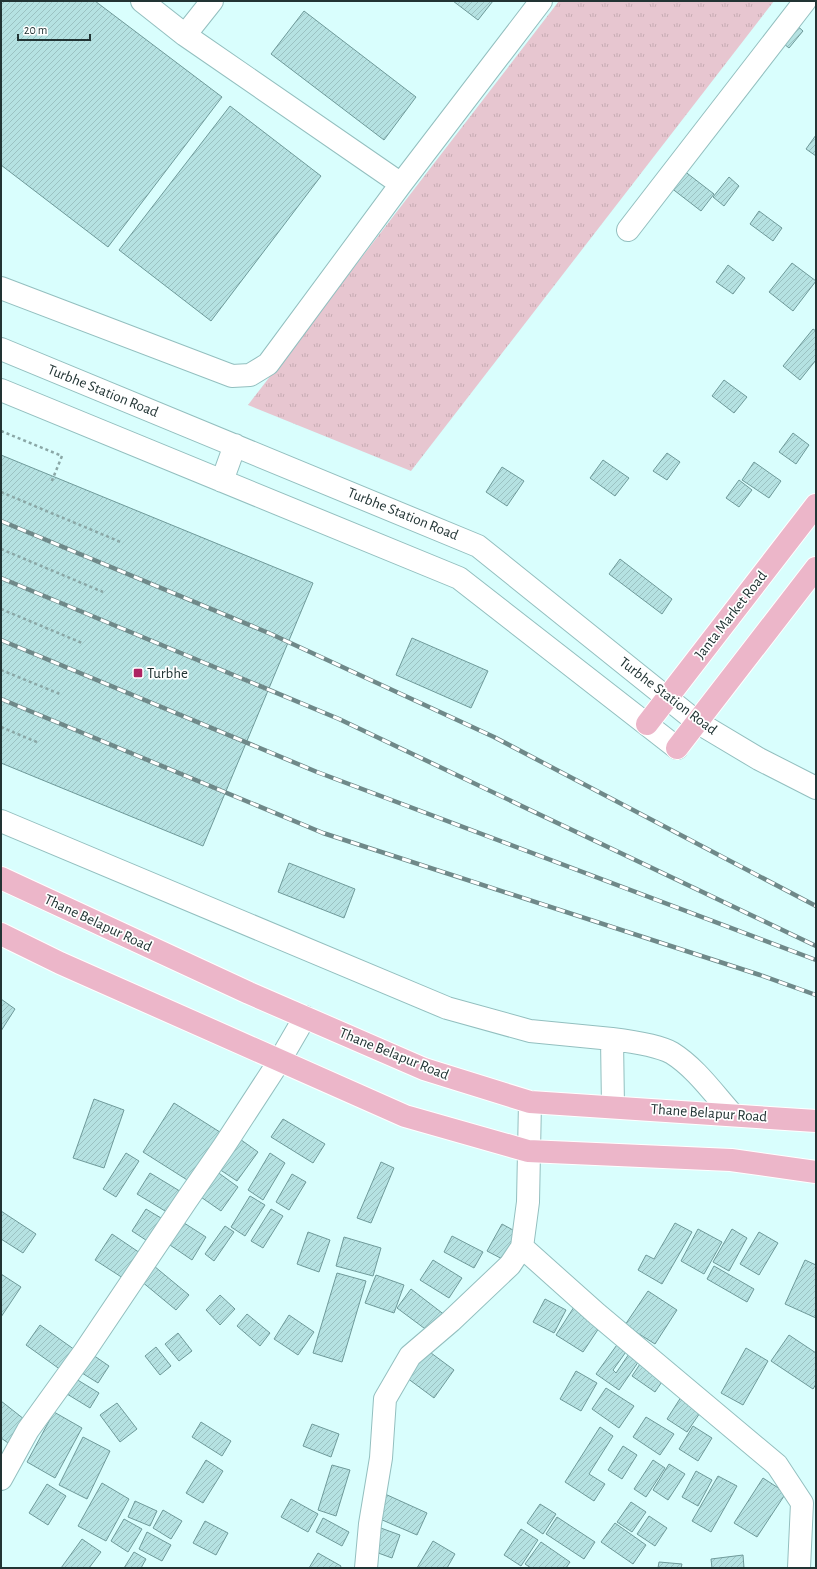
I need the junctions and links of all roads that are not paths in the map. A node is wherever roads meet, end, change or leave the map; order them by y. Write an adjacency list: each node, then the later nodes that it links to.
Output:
1 (142, 1): 5 (street)
2 (212, 1): 5 (street)
3 (541, 1): 6 (street)
4 (805, 1): 7 (street)
5 (185, 35): 6 (street)
6 (401, 184): 8 (street)
7 (628, 230)
8 (1, 288)
9 (1, 349): 11 (street, Turbhe Station Road)
10 (1, 390): 12 (street)
11 (235, 445): 12 (street); 15 (street, Turbhe Station Road)
12 (222, 481): 17 (street)
13 (816, 505): 15 (main road, Janta Market Road)
14 (816, 568): 16 (main road)
15 (667, 698): 16 (street, Turbhe Station Road); 17 (main road, Janta Market Road)
16 (697, 722): 18 (main road); 19 (street, Turbhe Station Road)
17 (647, 724): 18 (street)
18 (677, 748)
19 (816, 788)
20 (1, 821): 24 (street)
21 (1, 878): 23 (main road, Thane Belapur Road)
22 (1, 934): 25 (main road)
23 (305, 1017): 25 (street); 26 (main road, Thane Belapur Road)
24 (612, 1038): 27 (street); 28 (street)
25 (280, 1060): 30 (main road); 33 (street)
26 (530, 1102): 27 (main road, Thane Belapur Road); 30 (street)
27 (613, 1107): 28 (main road, Thane Belapur Road)
28 (733, 1115): 29 (main road, Thane Belapur Road)
29 (816, 1121)
30 (528, 1151): 31 (main road); 32 (street)
31 (816, 1172)
32 (522, 1247): 34 (street); 35 (street)
33 (1, 1479)
34 (366, 1568)
35 (799, 1568)

